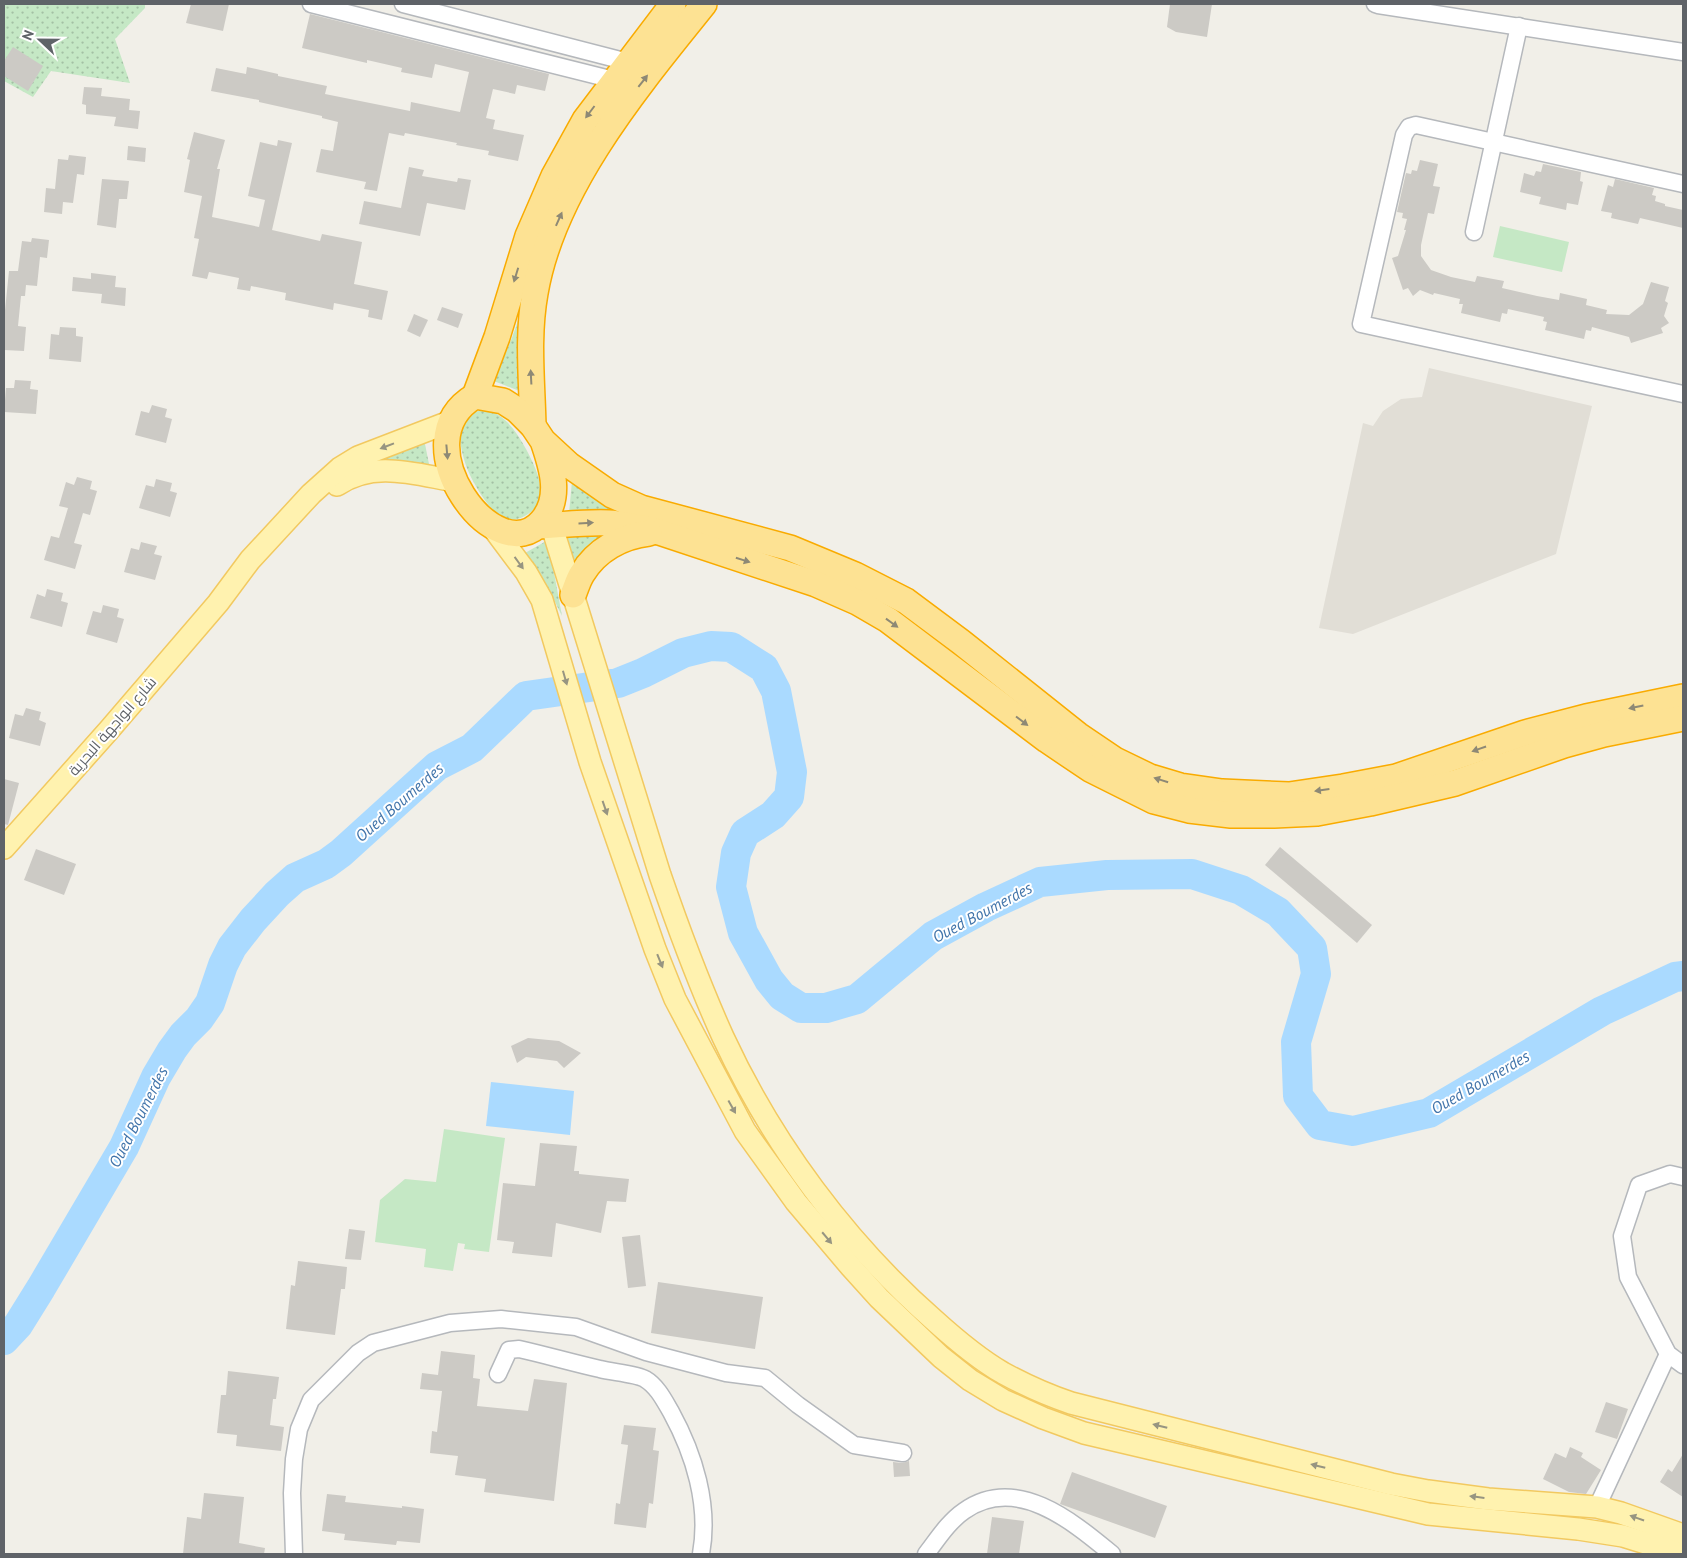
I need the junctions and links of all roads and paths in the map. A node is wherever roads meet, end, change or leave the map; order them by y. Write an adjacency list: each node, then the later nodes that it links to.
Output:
1 (311, 4): 8 (street)
2 (403, 4): 8 (street)
3 (673, 4): 8 (highway)
4 (704, 4): 15 (highway, one-way to 4)
5 (1375, 4): 6 (street)
6 (1519, 26): 7 (street); 9 (street)
7 (1683, 52)
8 (621, 71): 13 (highway, one-way to 13)
9 (1493, 141): 10 (street); 11 (street); 12 (street)
10 (1683, 184)
11 (1474, 232)
12 (1683, 394)
13 (475, 396): 14 (highway); 15 (highway)
14 (449, 422): 16 (highway, one-way to 16); 21 (main road, شارع الواجهة البحرية, one-way to 21)
15 (538, 434): 17 (highway); 22 (highway, one-way to 15)
16 (455, 481): 18 (highway); 21 (main road, شارع الواجهة البحرية)
17 (546, 522): 18 (highway); 19 (highway, one-way to 19); 20 (main road)
18 (490, 524): 36 (main road, one-way to 36)
19 (659, 532): 20 (highway); 23 (highway, one-way to 23)
20 (573, 595): 30 (main road, one-way to 20)
21 (218, 603): 24 (main road, شارع الواجهة البحرية)
22 (1683, 697)
23 (1683, 718)
24 (4, 848)
25 (1683, 1178): 26 (street)
26 (1668, 1354): 27 (street); 30 (street)
27 (1683, 1366)
28 (498, 1374): 33 (street)
29 (903, 1453): 32 (street)
30 (1597, 1507): 31 (main road, one-way to 30)
31 (1683, 1535)
32 (294, 1554)
33 (701, 1554)
34 (926, 1554): 35 (street)
35 (1112, 1554)
36 (1681, 1554)

